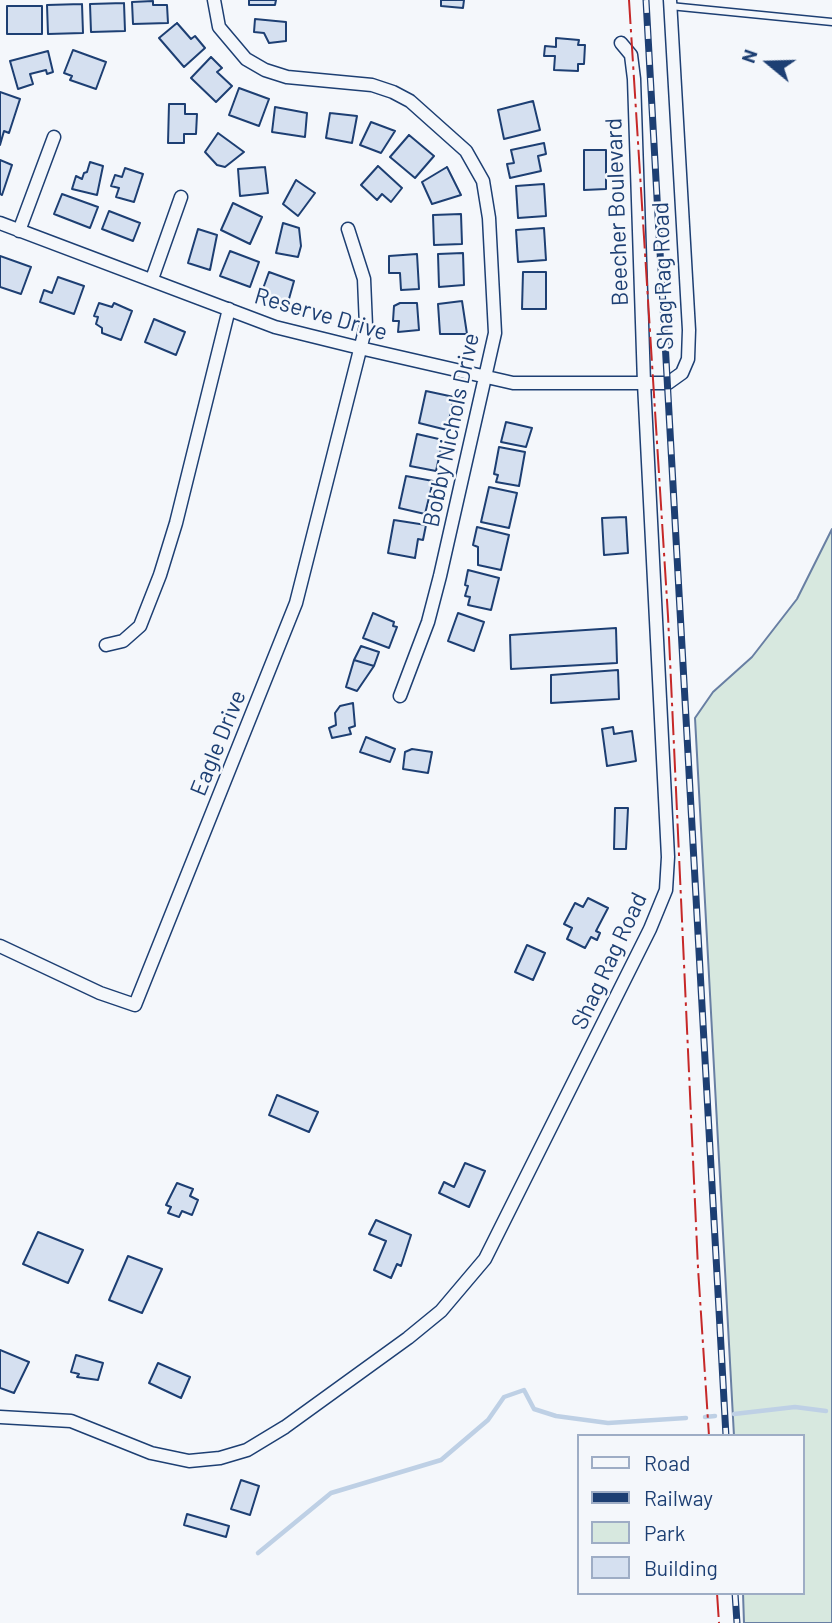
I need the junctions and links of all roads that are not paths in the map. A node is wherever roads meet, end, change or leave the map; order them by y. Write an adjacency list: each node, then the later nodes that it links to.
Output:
1 (214, 0): 13 (street, Bobby Nichols Drive)
2 (670, 3): 3 (lane); 14 (street, Shag Rag Road)
3 (832, 23)
4 (621, 43): 14 (street, Beecher Boulevard)
5 (54, 137): 9 (street)
6 (181, 197): 10 (street)
7 (0, 223): 9 (street, Reserve Drive)
8 (348, 229): 12 (street)
9 (19, 231): 10 (street, Reserve Drive)
10 (152, 279): 11 (street, Reserve Drive)
11 (229, 309): 12 (street, Reserve Drive); 15 (street)
12 (360, 348): 13 (street, Reserve Drive); 17 (street, Eagle Drive)
13 (485, 378): 14 (street, Reserve Drive); 16 (street, Bobby Nichols Drive)
14 (644, 383): 18 (street, Shag Rag Road)
15 (106, 645)
16 (400, 696)
17 (0, 946)
18 (0, 1417)

